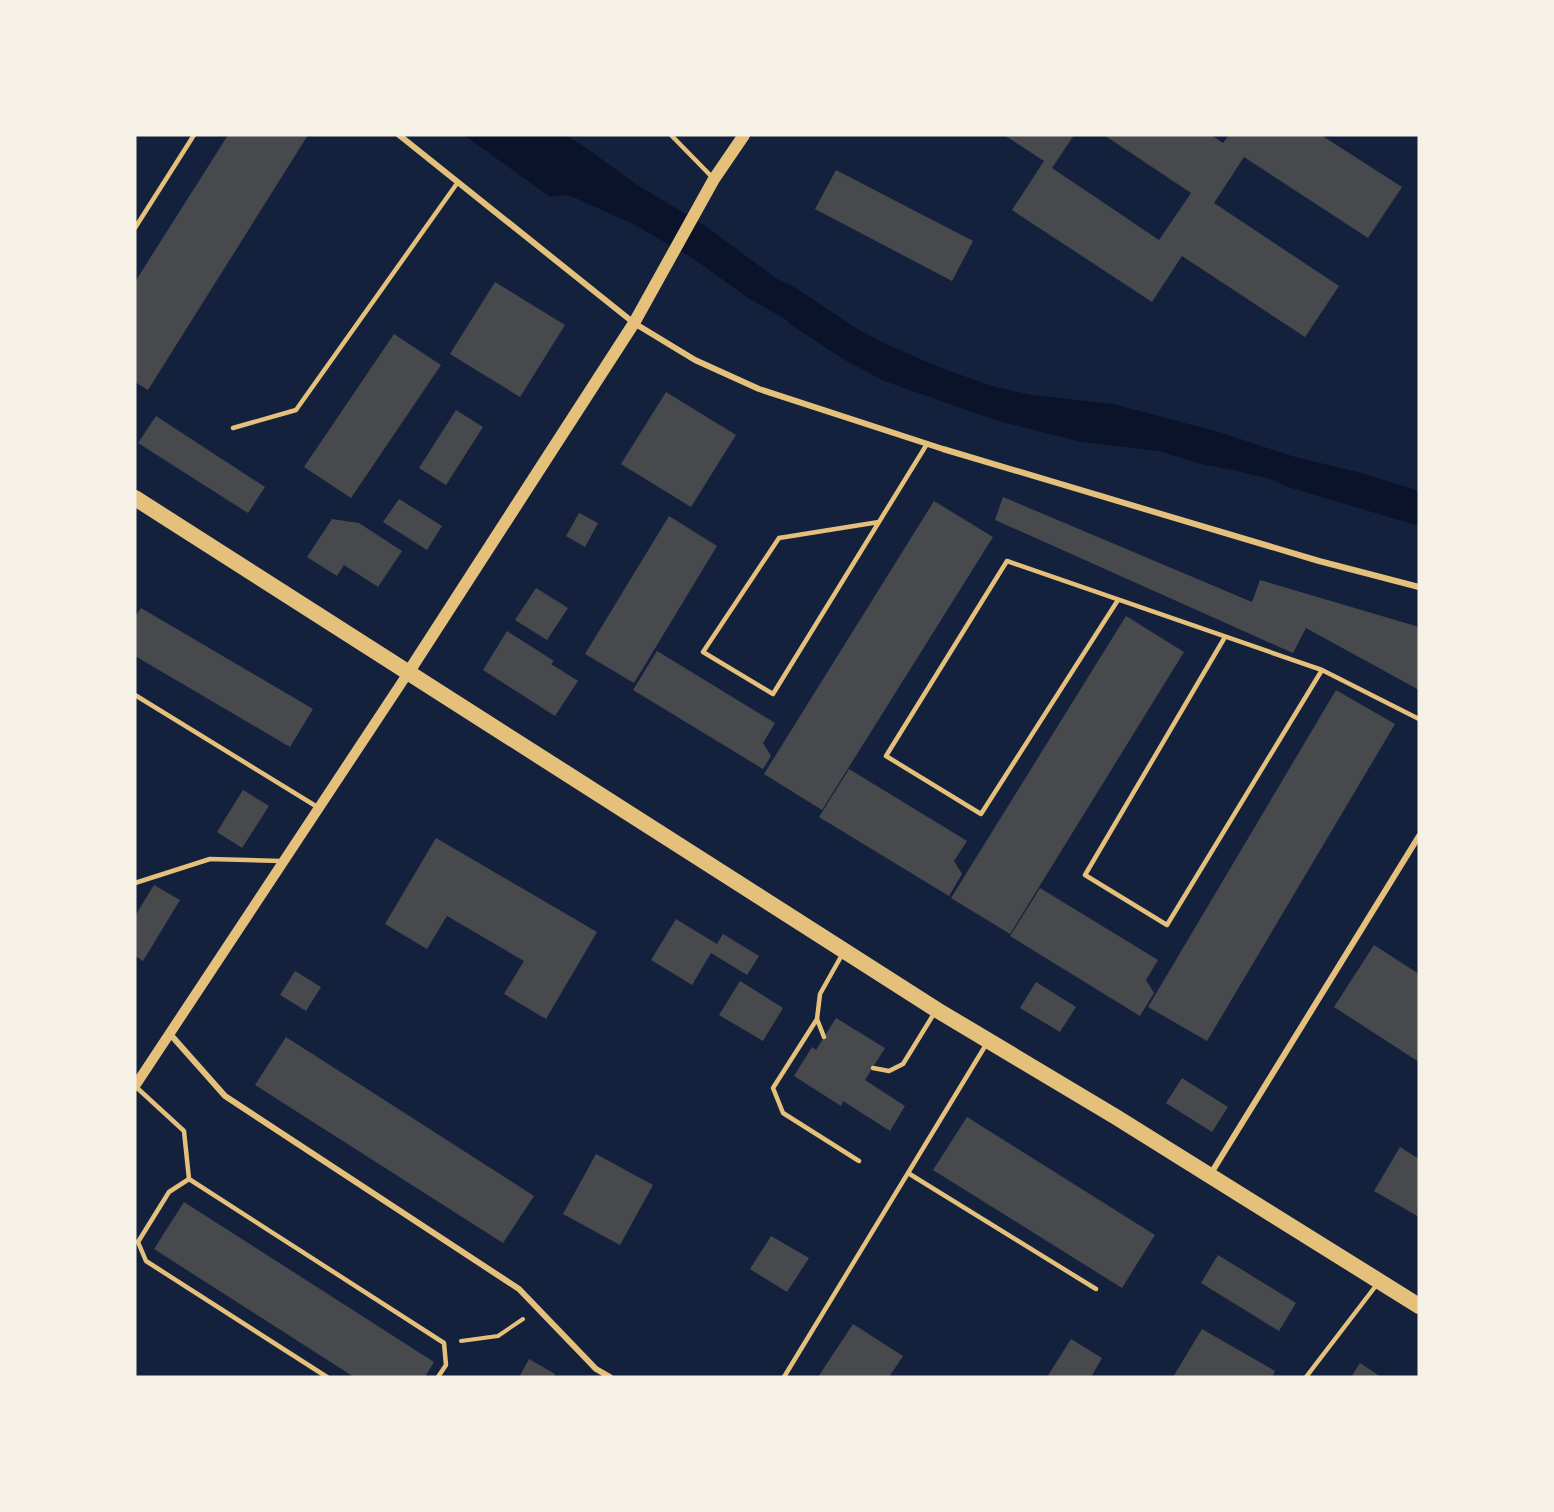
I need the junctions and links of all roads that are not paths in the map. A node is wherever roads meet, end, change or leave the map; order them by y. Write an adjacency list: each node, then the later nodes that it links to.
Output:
1 (194, 135): 7 (lane)
2 (399, 135): 6 (street)
3 (671, 135): 5 (lane)
4 (744, 135): 5 (main road)
5 (714, 178): 8 (main road)
6 (458, 182): 8 (street); 9 (lane)
7 (135, 228)
8 (634, 323): 10 (street); 17 (main road)
9 (233, 428)
10 (927, 444): 12 (lane); 13 (street)
11 (135, 498): 17 (highway)
12 (879, 522): 12 (lane)
13 (1419, 587)
14 (1118, 600): 14 (lane); 15 (lane)
15 (1225, 637): 16 (lane); 16 (lane)
16 (1322, 670): 19 (lane)
17 (408, 673): 20 (street); 24 (highway)
18 (135, 694): 20 (lane)
19 (1419, 719)
20 (319, 808): 22 (street)
21 (1419, 836): 34 (street)
22 (284, 861): 23 (lane); 27 (street)
23 (135, 883)
24 (845, 951): 25 (highway); 26 (lane)
25 (937, 1010): 29 (highway); 30 (lane)
26 (817, 1019): 28 (lane); 32 (lane)
27 (170, 1034): 31 (street); 41 (street)
28 (824, 1037)
29 (988, 1040): 33 (lane); 34 (highway)
30 (873, 1068)
31 (135, 1086): 35 (lane)
32 (859, 1161)
33 (908, 1173): 37 (lane); 42 (lane)
34 (1210, 1175): 36 (highway)
35 (189, 1179): 39 (lane); 40 (lane)
36 (1379, 1281): 38 (highway); 43 (lane)
37 (1096, 1289)
38 (1419, 1306)
39 (327, 1377)
40 (438, 1377)
41 (610, 1377)
42 (784, 1377)
43 (1306, 1377)

